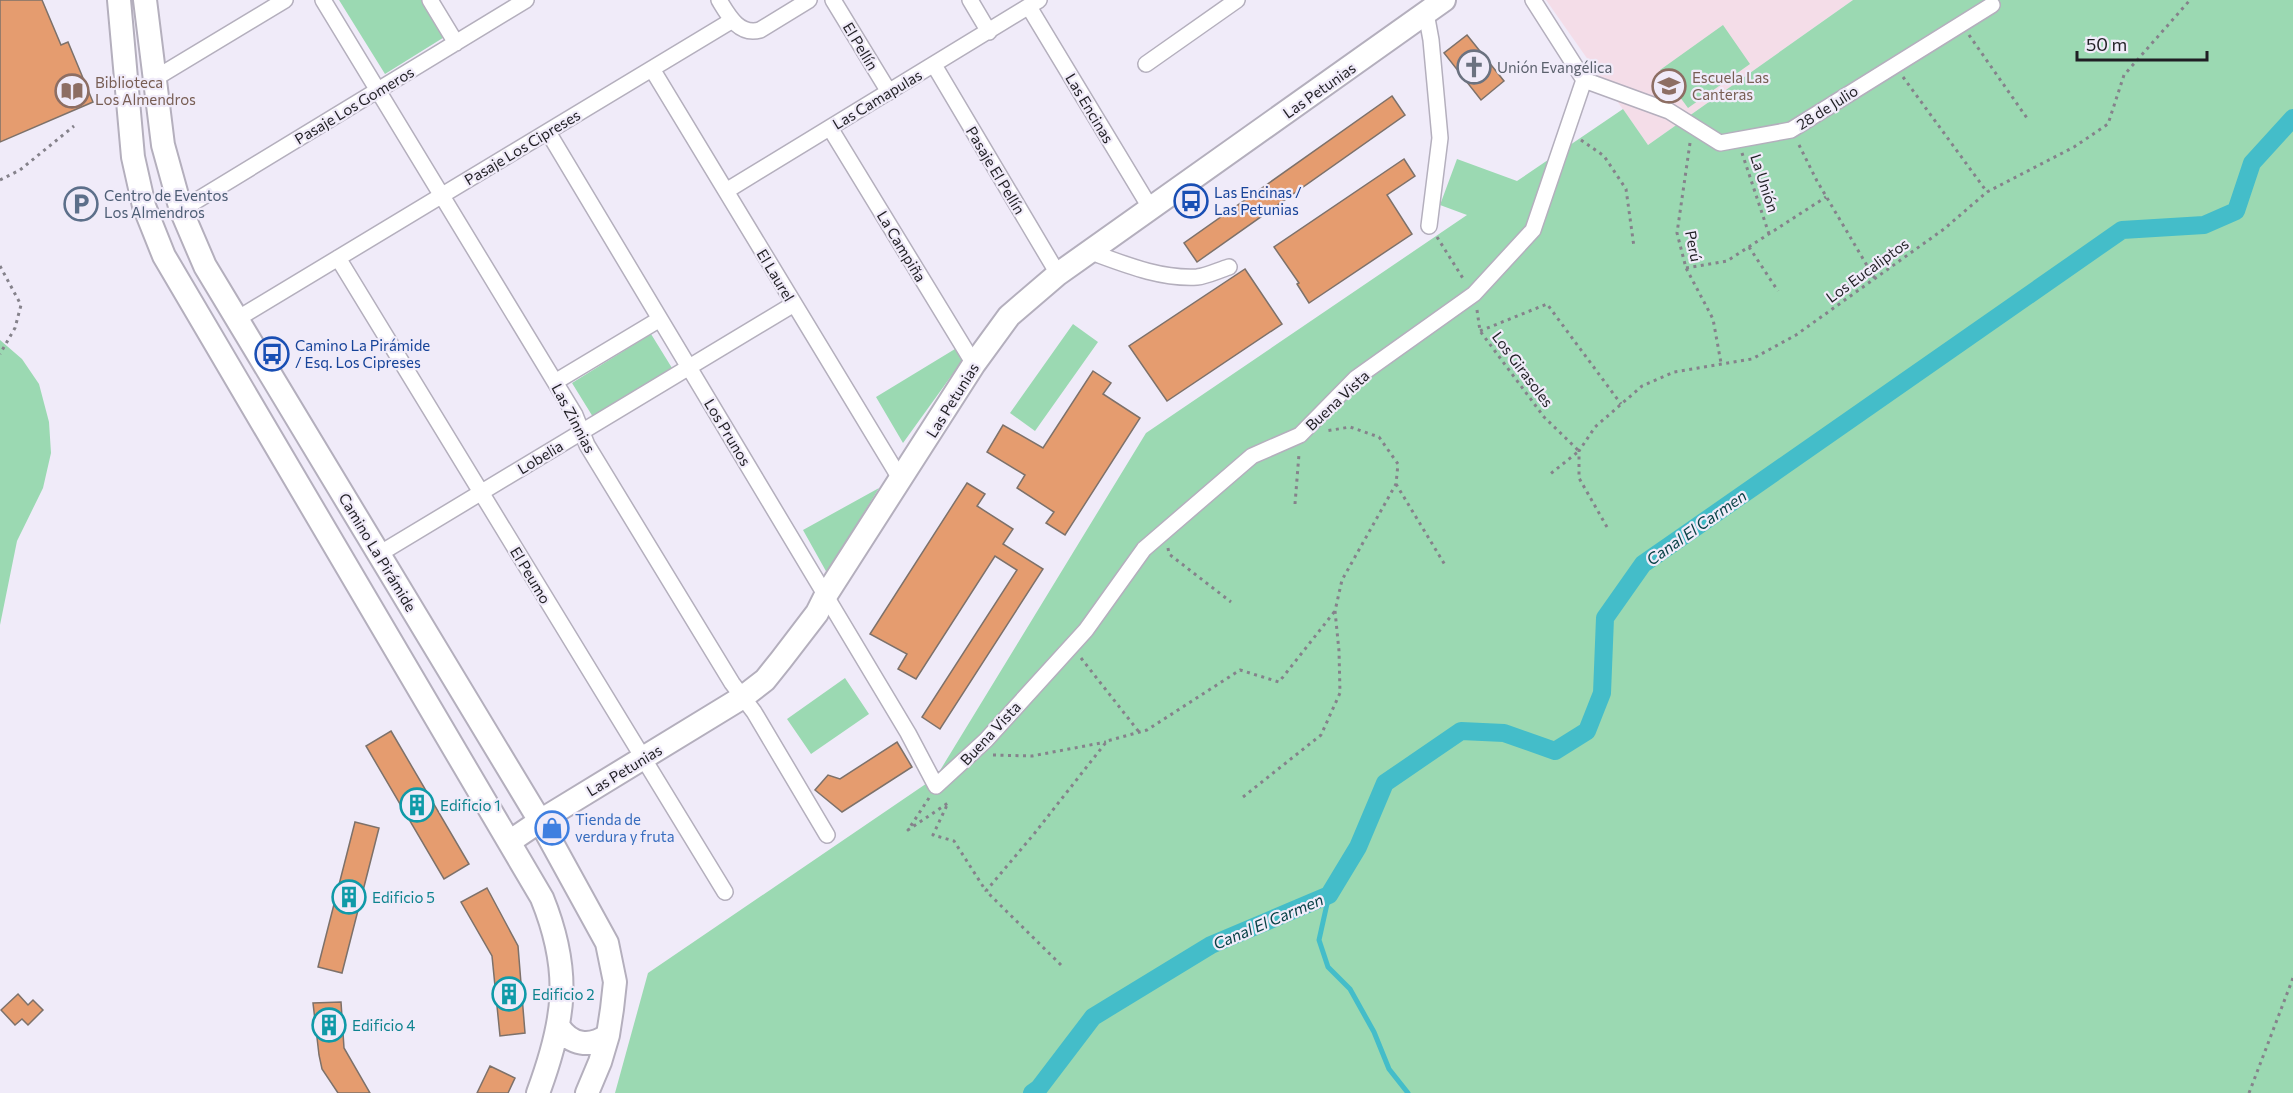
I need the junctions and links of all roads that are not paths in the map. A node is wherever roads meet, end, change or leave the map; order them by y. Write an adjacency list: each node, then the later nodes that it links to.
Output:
1 (119, 0): 53 (street)
2 (145, 0): 22 (street, Camino La Pirámide)
3 (285, 0): 22 (street)
4 (323, 0): 24 (street, Las Zinnias)
5 (430, 0): 18 (street)
6 (526, 0): 18 (street, Pasaje Los Gomeros)
7 (719, 0): 16 (street)
8 (809, 0): 16 (street)
9 (833, 0): 25 (street, El Pellín)
10 (970, 0): 17 (street)
11 (1237, 0): 19 (street)
12 (1533, 0): 23 (street)
13 (1034, 4): 17 (street, Las Camapulas); 30 (street, Las Encinas)
14 (1992, 5): 23 (street, 28 de Julio)
15 (1435, 7): 30 (street, Las Petunias); 32 (street)
16 (732, 21): 21 (street, Pasaje Los Cipreses)
17 (989, 32): 20 (street, Las Camapulas)
18 (456, 43): 24 (street, Pasaje Los Gomeros)
19 (1146, 64)
20 (934, 65): 25 (street, Las Camapulas); 36 (street, Pasaje El Pellín)
21 (652, 69): 27 (street, Pasaje Los Cipreses); 28 (street, El Laurel)
22 (154, 79): 31 (street, Camino La Pirámide)
23 (1584, 80): 50 (street, Buena Vista)
24 (378, 90): 29 (street, Las Zinnias); 31 (street, Pasaje Los Gomeros)
25 (889, 92): 26 (street, Las Camapulas)
26 (830, 128): 28 (street, Las Camapulas); 40 (street, La Campiña)
27 (548, 132): 29 (street, Pasaje Los Cipreses); 39 (street, Los Prunos)
28 (726, 191): 37 (street, El Laurel)
29 (441, 196): 34 (street, Pasaje Los Cipreses); 42 (street, Las Zinnias)
30 (1151, 209): 33 (street, Las Petunias)
31 (181, 210): 38 (street, Camino La Pirámide)
32 (1429, 226)
33 (1090, 252): 35 (street); 36 (street, Las Petunias)
34 (338, 258): 38 (street, Pasaje Los Cipreses); 45 (street, El Peumo)
35 (1229, 267)
36 (1058, 274): 40 (street, Las Petunias)
37 (794, 304): 41 (street, Lobelia); 44 (street, El Laurel)
38 (237, 319): 46 (street, Camino La Pirámide)
39 (660, 319): 41 (street, Los Prunos); 42 (street)
40 (974, 364): 44 (street, Las Petunias)
41 (689, 368): 43 (street, Lobelia); 47 (street, Los Prunos)
42 (555, 382): 43 (street, Las Zinnias)
43 (582, 432): 45 (street, Lobelia); 48 (street, Las Zinnias)
44 (901, 480): 47 (street, Las Petunias)
45 (481, 492): 46 (street, Lobelia); 49 (street, El Peumo)
46 (379, 554): 51 (street, Camino La Pirámide)
47 (826, 595): 48 (street, Las Petunias); 50 (street, Los Prunos)
48 (742, 697): 49 (street, Las Petunias); 52 (street, Las Zinnias)
49 (644, 759): 51 (street, Las Petunias); 54 (street, El Peumo)
50 (936, 786)
51 (540, 821): 53 (street, Las Petunias); 56 (street, Camino La Pirámide)
52 (827, 835)
53 (509, 842): 55 (street)
54 (725, 892)
55 (559, 1027): 56 (street); 57 (street)
56 (608, 1035): 58 (street, Camino La Pirámide)
57 (538, 1093)
58 (587, 1093)

